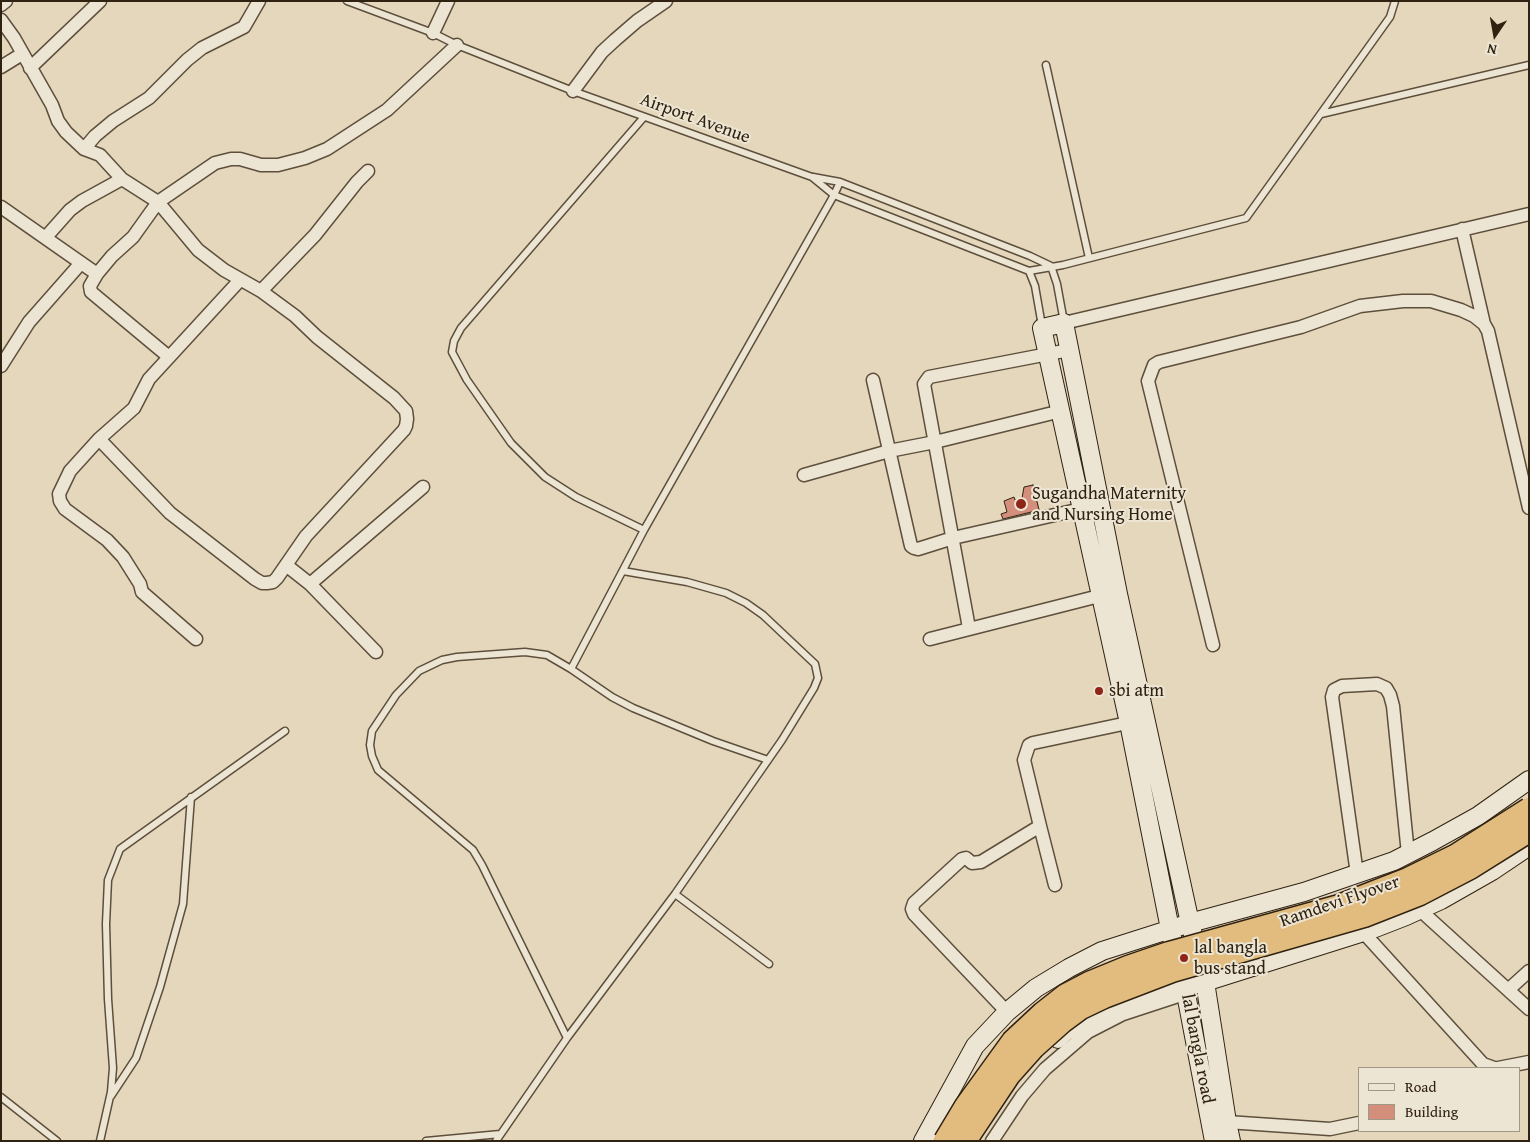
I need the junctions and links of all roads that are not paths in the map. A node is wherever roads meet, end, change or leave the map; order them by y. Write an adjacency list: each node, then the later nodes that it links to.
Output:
1 (6, 1): 8 (street)
2 (100, 1): 17 (street)
3 (259, 1): 21 (street)
4 (347, 1): 11 (lane, Airport Avenue)
5 (448, 1): 11 (street)
6 (666, 1): 9 (street)
7 (1395, 1): 19 (lane)
8 (1, 5)
9 (647, 7): 18 (street)
10 (1, 20): 13 (street)
11 (433, 34): 12 (lane, Airport Avenue)
12 (457, 46): 18 (lane, Airport Avenue); 27 (street)
13 (22, 54): 16 (street); 17 (street)
14 (1046, 65): 32 (lane)
15 (1529, 65): 19 (lane)
16 (1, 68)
17 (30, 68): 21 (street)
18 (573, 91): 20 (lane, Airport Avenue)
19 (1321, 114): 32 (lane)
20 (644, 117): 23 (lane, Airport Avenue); 56 (lane)
21 (84, 149): 24 (street)
22 (368, 171): 38 (street)
23 (812, 177): 25 (lane); 26 (lane, Airport Avenue)
24 (122, 179): 27 (street); 31 (street)
25 (840, 182): 26 (lane); 34 (lane)
26 (834, 195): 35 (lane, Airport Avenue); 56 (lane)
27 (158, 202): 36 (street); 37 (street)
28 (1, 207): 31 (street)
29 (1529, 214): 30 (street)
30 (1462, 229): 39 (street); 40 (street)
31 (46, 237): 33 (street)
32 (1089, 258): 34 (lane)
33 (81, 263): 36 (street); 45 (street)
34 (1051, 266): 35 (lane); 39 (lane)
35 (1029, 271): 41 (lane)
36 (97, 274): 44 (street)
37 (240, 280): 38 (street); 44 (street)
38 (261, 290): 58 (street)
39 (1064, 323): 41 (street); 42 (street)
40 (1484, 324): 54 (street); 65 (street)
41 (1042, 328): 43 (street)
42 (1069, 350): 43 (street); 53 (street)
43 (1048, 354): 47 (street); 49 (street)
44 (169, 357): 48 (street)
45 (1, 366)
46 (873, 380): 50 (street)
47 (1061, 411): 49 (street); 55 (street)
48 (99, 439): 58 (street); 64 (street)
49 (935, 442): 50 (street); 57 (street)
50 (889, 450): 51 (street); 57 (street)
51 (804, 475)
52 (422, 487): 60 (street)
53 (1100, 505): 55 (street); 61 (street)
54 (1529, 508)
55 (1082, 510): 57 (street); 61 (street)
56 (644, 530): 59 (lane)
57 (953, 538): 62 (street)
58 (286, 564): 60 (street)
59 (624, 571): 67 (lane); 70 (lane)
60 (310, 584): 66 (street)
61 (1110, 593): 62 (street); 68 (street)
62 (969, 628): 63 (street)
63 (930, 638)
64 (196, 639)
65 (1213, 645)
66 (376, 652)
67 (571, 669): 70 (lane); 94 (lane)
68 (1137, 721): 74 (street); 75 (street, lal bangla road); 76 (street, lal bangla road)
69 (284, 730): 72 (lane)
70 (768, 760): 82 (lane)
71 (1529, 780): 79 (street)
72 (191, 797): 99 (lane); 99 (lane)
73 (1529, 809): 108 (highway, Ramdevi Flyover, bridge)
74 (1040, 826): 81 (street); 93 (street)
75 (1168, 826): 76 (street); 84 (street, lal bangla road)
76 (1150, 828): 85 (street, lal bangla road)
77 (1529, 831): 109 (highway, Ramdevi Flyover, bridge)
78 (1529, 846): 83 (street)
79 (1408, 854): 80 (street); 80 (street)
80 (1357, 874): 84 (street)
81 (1054, 885)
82 (675, 894): 87 (lane); 94 (lane)
83 (1420, 910): 86 (street); 91 (street)
84 (1190, 922): 85 (street); 89 (street, lal bangla road)
85 (1170, 929): 90 (street, lal bangla road); 93 (street)
86 (1363, 932): 89 (street); 96 (street)
87 (769, 964)
88 (1529, 970): 91 (street)
89 (1204, 982): 90 (street); 100 (street, lal bangla road)
90 (1185, 990): 110 (street); 111 (street); 112 (street, lal bangla road)
91 (1508, 990): 92 (street)
92 (1529, 1009)
93 (1006, 1012): 107 (street)
94 (567, 1038): 102 (lane)
95 (1529, 1062): 97 (street)
96 (1493, 1067)
97 (1502, 1067)
98 (1, 1097): 103 (lane)
99 (110, 1097): 104 (lane)
100 (1227, 1122): 101 (street); 113 (street, lal bangla road)
101 (1358, 1123)
102 (500, 1134): 105 (lane); 106 (lane)
103 (57, 1141)
104 (100, 1141)
105 (426, 1141)
106 (496, 1141)
107 (923, 1141)
108 (945, 1141)
109 (965, 1141)
110 (979, 1141)
111 (992, 1141)
112 (1214, 1141)
113 (1231, 1141)

